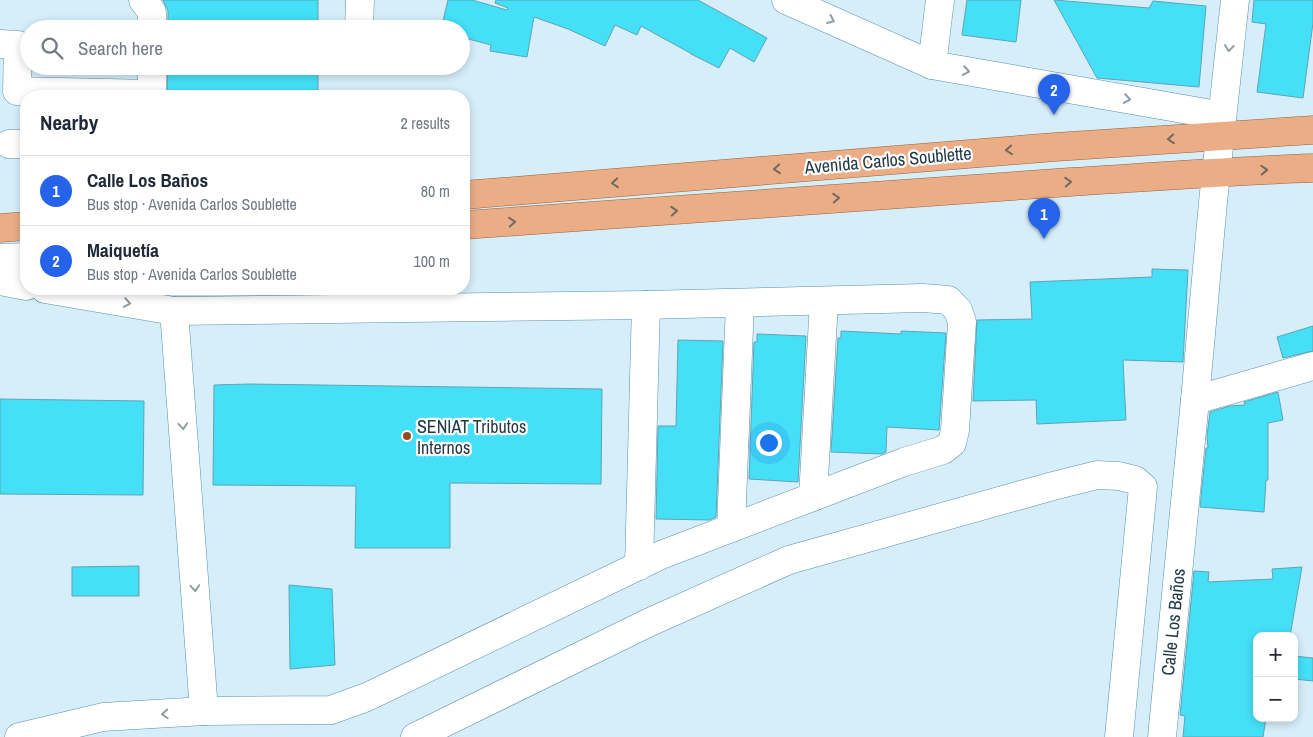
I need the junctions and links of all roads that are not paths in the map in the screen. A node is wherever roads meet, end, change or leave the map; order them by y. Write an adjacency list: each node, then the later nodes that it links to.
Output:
1 (142, 0): 6 (street)
2 (360, 0): 7 (street)
3 (786, 0): 9 (street, one-way to 9)
4 (940, 0): 9 (street)
5 (1235, 0): 14 (street, Calle Los Baños, one-way to 14)
6 (152, 20)
7 (359, 20)
8 (0, 44): 12 (street)
9 (932, 65): 14 (street, one-way to 14)
10 (152, 75): 11 (street)
11 (152, 90)
12 (20, 91)
13 (1313, 130): 14 (main road, Avenida Carlos Soublette)
14 (1220, 136): 16 (street, Calle Los Baños); 17 (main road, Avenida Carlos Soublette, one-way to 17)
15 (1313, 168): 16 (main road, Avenida Carlos Soublette, one-way to 15)
16 (1216, 172): 21 (main road, Avenida Carlos Soublette, one-way to 16); 35 (street, Calle Los Baños)
17 (470, 195)
18 (20, 214): 19 (street)
19 (0, 216)
20 (20, 226): 22 (main road)
21 (470, 226)
22 (0, 228)
23 (20, 242): 24 (main road)
24 (0, 243)
25 (20, 257): 26 (street)
26 (0, 258)
27 (0, 281): 28 (street)
28 (20, 285)
29 (80, 295): 33 (street, one-way to 33)
30 (824, 301): 31 (street); 36 (street); 36 (street)
31 (740, 303): 32 (street); 37 (street)
32 (646, 305): 33 (street); 38 (street)
33 (174, 311): 39 (street, one-way to 39)
34 (1313, 366): 35 (street)
35 (1195, 400): 43 (street, Calle Los Baños)
36 (813, 497): 37 (street)
37 (731, 528): 38 (street)
38 (639, 566): 39 (street)
39 (204, 711): 40 (street, one-way to 40)
40 (19, 737)
41 (415, 737): 42 (street)
42 (1119, 737)
43 (1162, 737)

